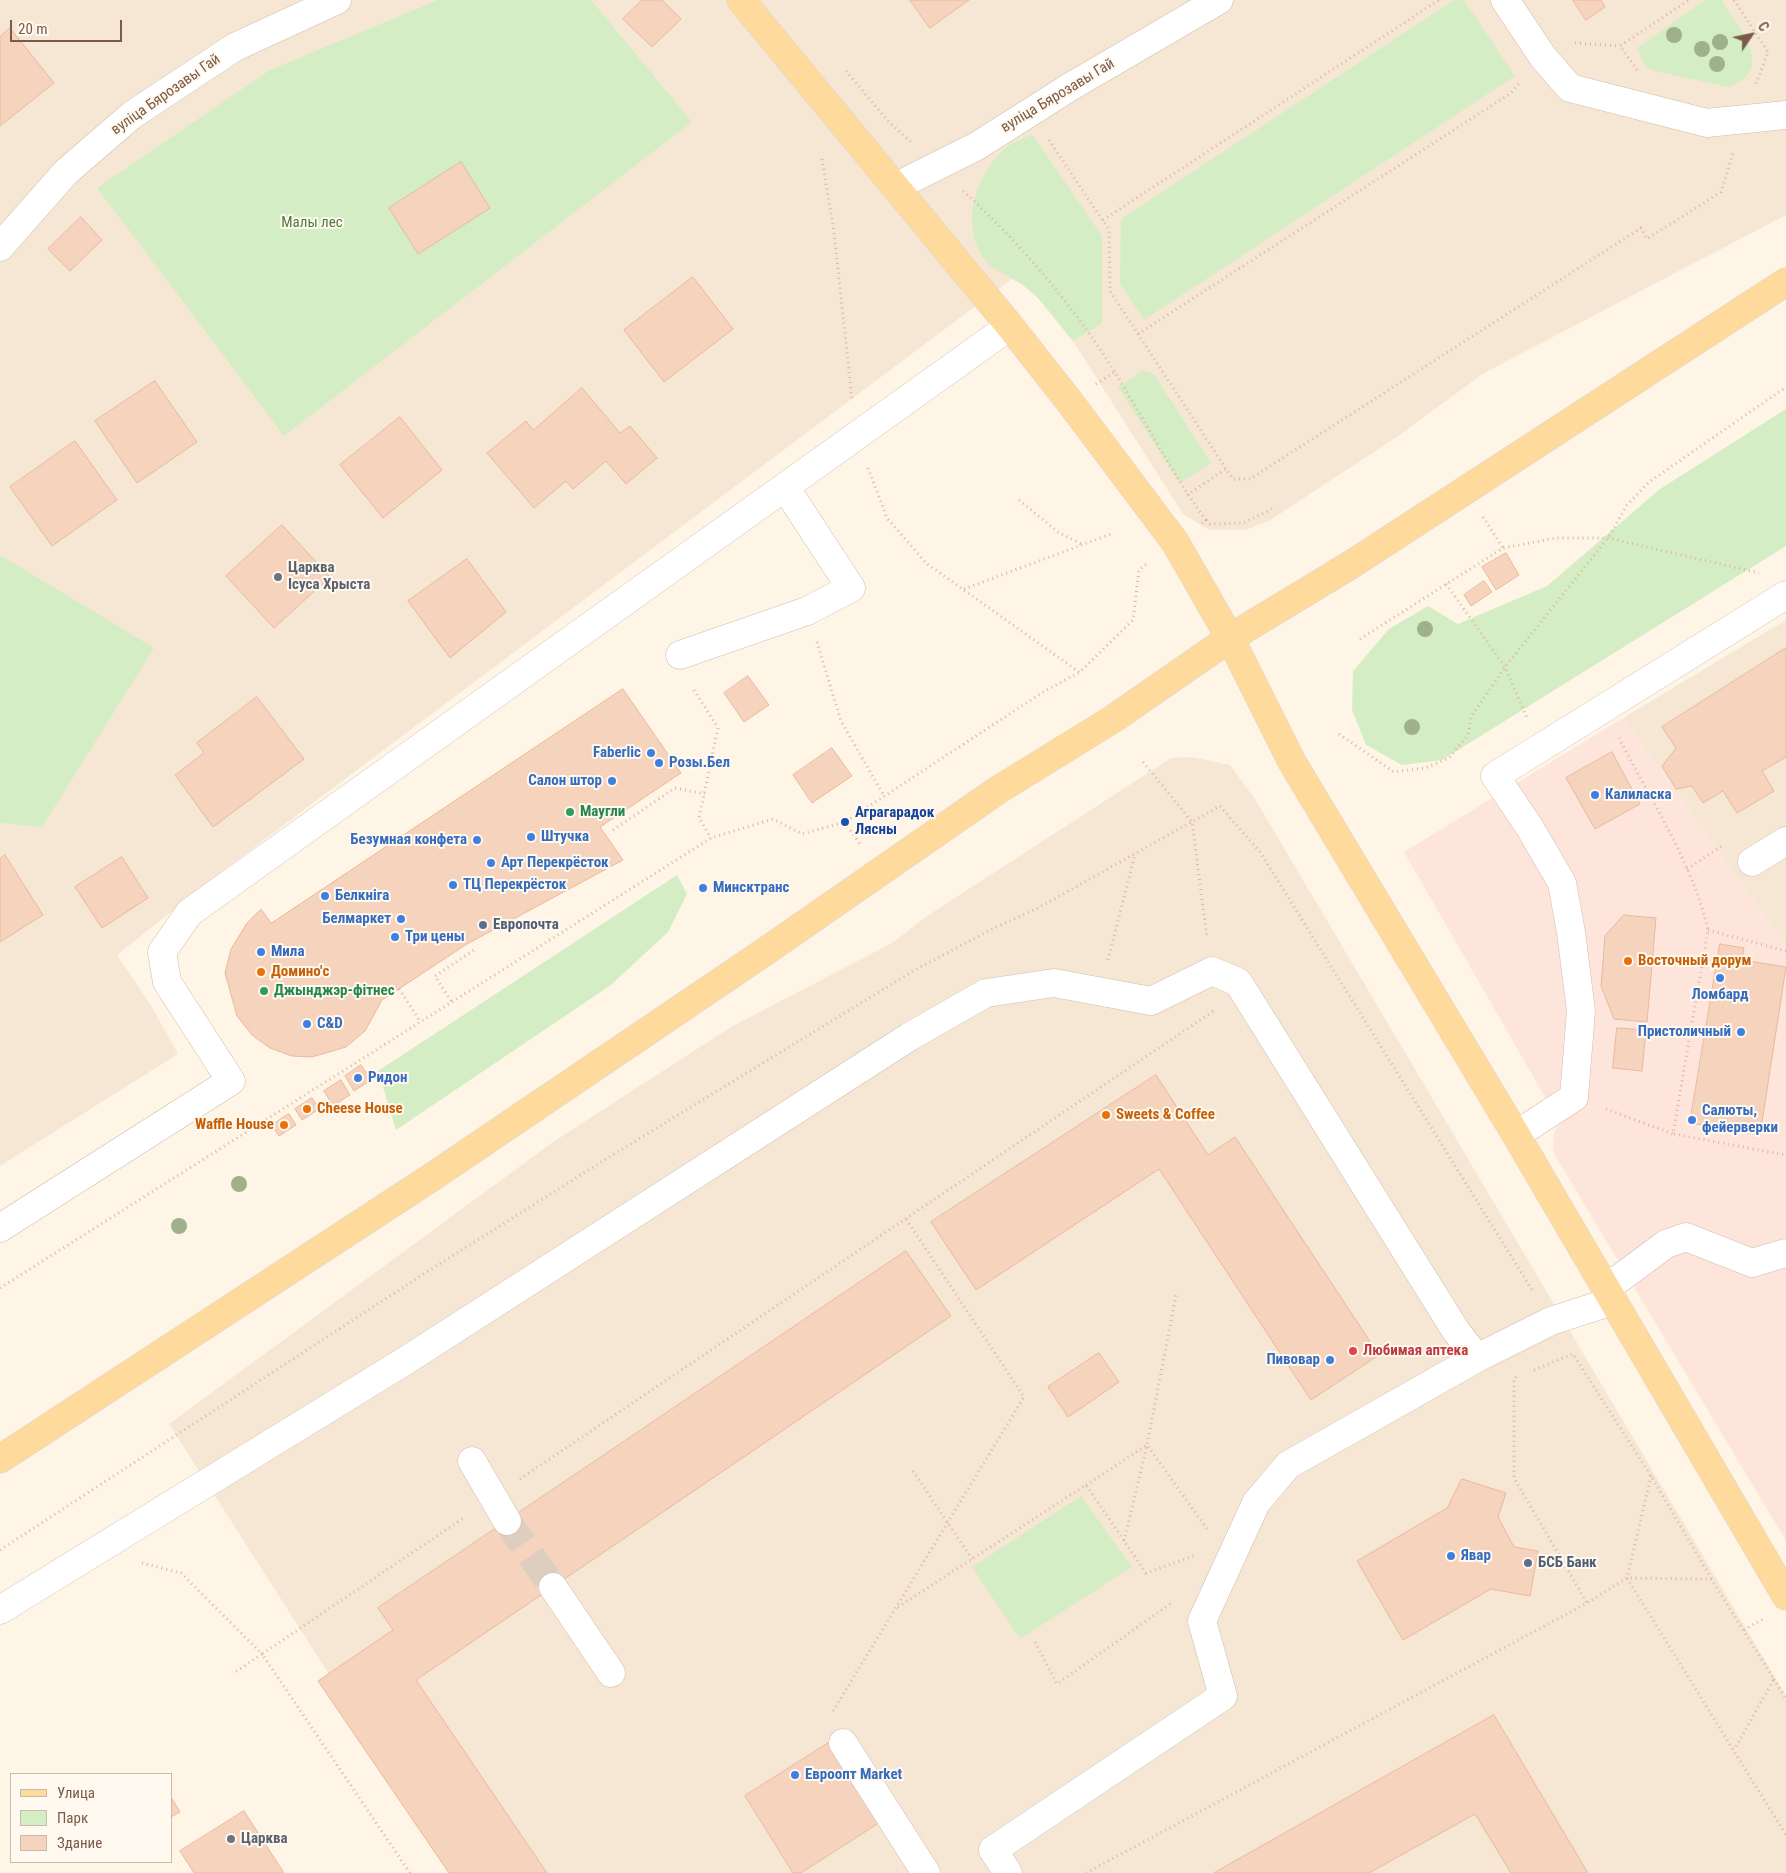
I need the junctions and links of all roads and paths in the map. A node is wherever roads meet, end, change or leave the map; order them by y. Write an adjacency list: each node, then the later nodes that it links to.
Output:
1 (337, 0): 18 (street, вуліца Бярозавы Гай)
2 (741, 0): 16 (main road)
3 (1219, 0): 12 (street, вуліца Бярозавы Гай)
4 (1439, 0): 17 (path)
5 (1505, 0): 14 (street)
6 (1689, 0): 9 (path)
7 (1734, 0): 14 (path)
8 (1565, 42): 9 (path)
9 (1620, 46): 10 (path)
10 (1640, 75)
11 (1522, 79): 21 (path)
12 (1030, 113): 16 (street, вуліца Бярозавы Гай); 17 (path)
13 (1786, 115): 14 (street)
14 (1743, 121): 25 (path)
15 (822, 159): 24 (path)
16 (895, 187): 20 (main road)
17 (1103, 220): 21 (path)
18 (0, 247)
19 (1786, 282): 39 (main road)
20 (1010, 326): 24 (street); 39 (main road)
21 (1138, 334): 25 (path)
22 (1096, 343): 25 (path)
23 (1786, 387): 31 (path)
24 (856, 435): 26 (street); 36 (path)
25 (1226, 469)
26 (785, 486): 38 (street); 71 (street)
27 (1019, 500): 32 (path)
28 (1272, 509): 29 (path)
29 (1206, 520)
30 (1111, 534): 32 (path)
31 (1608, 538): 34 (path); 35 (path); 42 (path)
32 (1082, 545): 36 (path)
33 (1139, 570): 43 (path)
34 (1767, 575)
35 (1446, 584): 40 (path); 42 (path)
36 (964, 590): 43 (path)
37 (1786, 595): 45 (street)
38 (807, 611): 41 (street); 50 (path)
39 (1230, 638): 68 (main road); 82 (main road)
40 (1360, 639)
41 (680, 655)
42 (1505, 666): 46 (path); 47 (path)
43 (1080, 672): 50 (path)
44 (694, 690): 49 (path)
45 (1603, 709): 47 (street); 57 (path)
46 (1339, 734)
47 (1540, 748): 66 (street)
48 (1143, 762): 51 (path)
49 (704, 794): 52 (path); 53 (path)
50 (884, 796): 53 (path)
51 (1192, 822): 55 (path); 60 (path); 76 (path)
52 (613, 830)
53 (712, 838): 64 (path)
54 (1786, 841): 56 (street)
55 (1135, 854): 63 (path); 91 (path)
56 (1752, 862)
57 (1708, 930): 59 (path); 67 (path)
58 (477, 948): 64 (path)
59 (1786, 951)
60 (1212, 971): 62 (street); 63 (street)
61 (400, 989): 65 (path)
62 (1243, 991): 70 (path); 78 (street)
63 (1100, 992): 92 (street)
64 (451, 1002): 65 (path)
65 (420, 1021): 73 (path)
66 (1574, 1097): 67 (path); 68 (street)
67 (1673, 1134): 69 (path)
68 (1516, 1135): 74 (main road)
69 (1786, 1155)
70 (906, 1219): 87 (path); 89 (path)
71 (0, 1228)
72 (1786, 1253): 74 (street)
73 (0, 1288)
74 (1609, 1293): 76 (street); 99 (main road)
75 (1176, 1295): 81 (path)
76 (1551, 1321): 77 (path); 78 (street)
77 (1574, 1354): 79 (path); 85 (path)
78 (1477, 1358): 94 (street)
79 (1531, 1371)
80 (1523, 1375): 101 (path)
81 (1147, 1444): 86 (path); 90 (path); 94 (path)
82 (0, 1459)
83 (472, 1461): 87 (street)
84 (913, 1471): 89 (path)
85 (1651, 1476): 96 (path); 97 (path)
86 (1086, 1485): 90 (path); 93 (path)
87 (494, 1498): 88 (street); 105 (path)
88 (507, 1521)
89 (948, 1522): 93 (path); 102 (path)
90 (1124, 1542): 95 (path)
91 (0, 1550)
92 (96, 1551): 103 (street); 105 (path)
93 (972, 1559): 102 (path)
94 (1227, 1564): 116 (street)
95 (1146, 1572)
96 (1627, 1578): 97 (path); 101 (path); 112 (path)
97 (1711, 1579): 108 (path)
98 (553, 1587): 107 (street)
99 (1786, 1596)
100 (1178, 1598): 104 (path)
101 (1587, 1603): 117 (path)
102 (895, 1609): 110 (path)
103 (0, 1610)
104 (1035, 1642)
105 (262, 1654): 106 (path); 114 (path)
106 (234, 1673)
107 (611, 1673)
108 (1774, 1679): 109 (path); 112 (path)
109 (1786, 1699)
110 (833, 1711)
111 (843, 1743): 115 (street)
112 (1734, 1750): 113 (path)
113 (1786, 1835)
114 (410, 1873)
115 (926, 1873)
116 (1008, 1873)
117 (1086, 1873)

